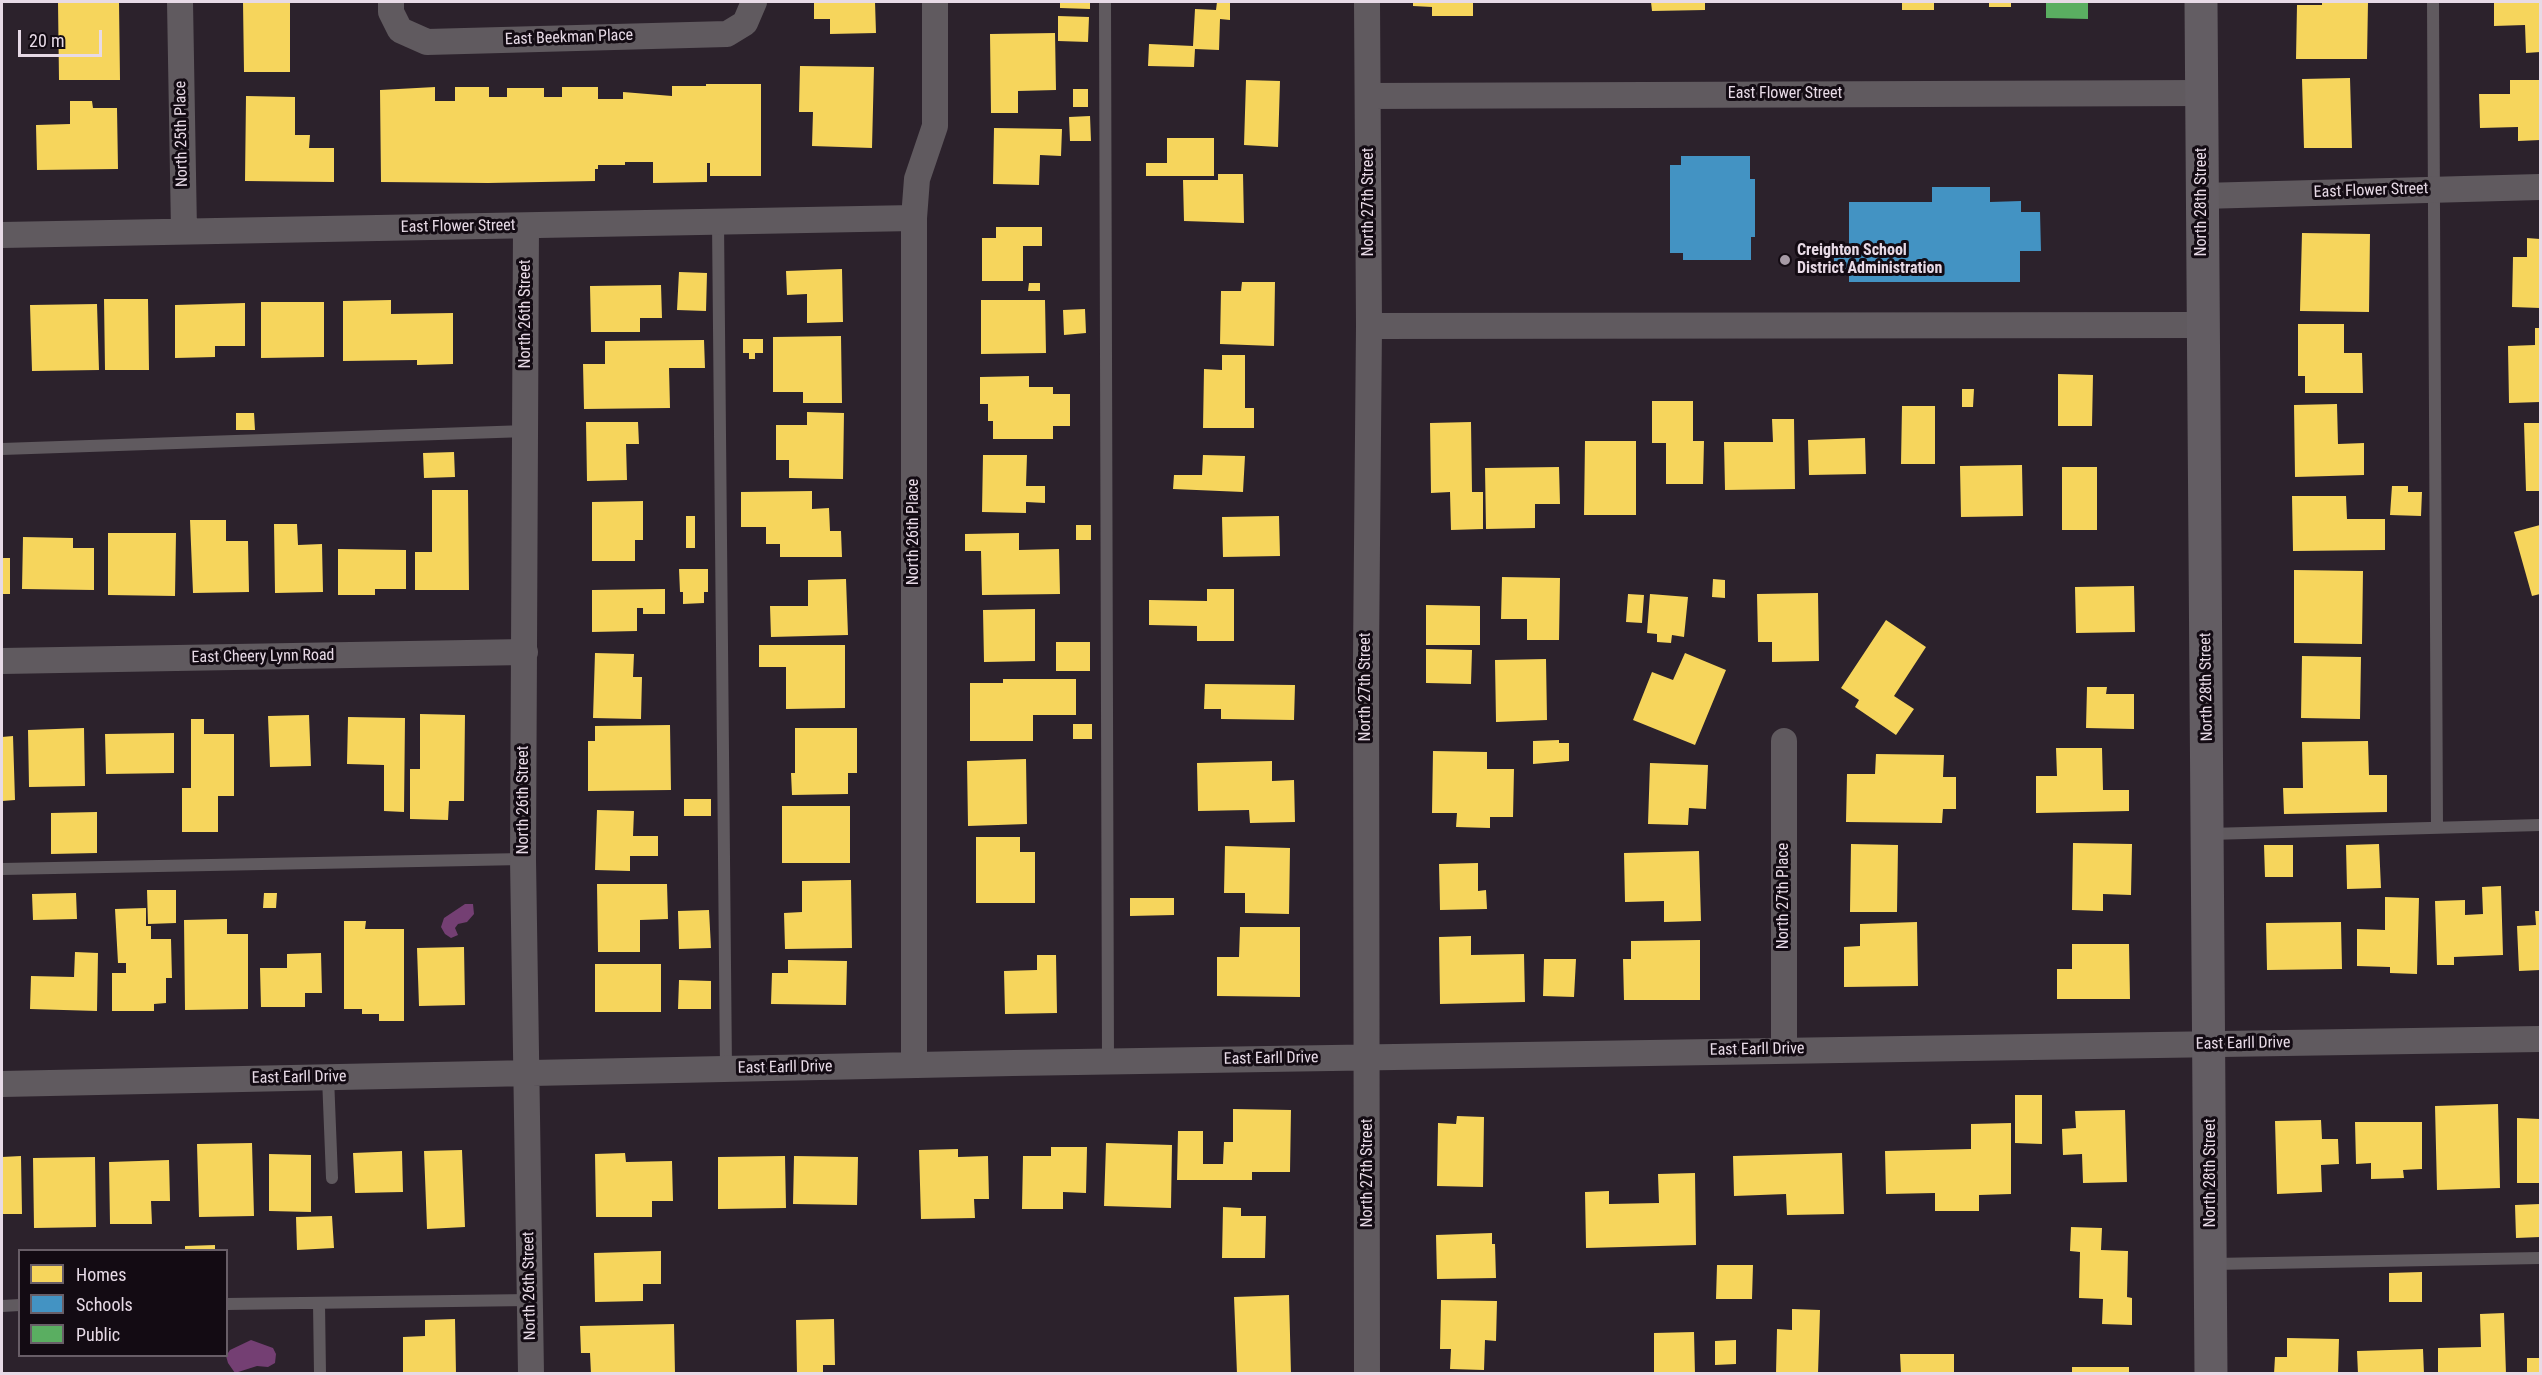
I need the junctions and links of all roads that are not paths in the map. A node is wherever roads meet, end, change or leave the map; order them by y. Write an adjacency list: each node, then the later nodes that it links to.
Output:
1 (180, 2): 17 (street, North 25th Place)
2 (391, 2): 3 (street, East Beekman Place)
3 (753, 2)
4 (935, 2): 14 (street, North 26th Place)
5 (1105, 2): 35 (lane)
6 (1367, 2): 10 (street, North 27th Street)
7 (2201, 2): 9 (street, North 28th Street)
8 (2433, 2): 12 (lane)
9 (2202, 93): 10 (street, East Flower Street); 13 (street, North 28th Street)
10 (1368, 96): 20 (street, North 27th Street)
11 (2541, 187): 12 (street, East Flower Street)
12 (2435, 189): 13 (street, East Flower Street); 27 (lane)
13 (2201, 196): 19 (street, North 28th Street)
14 (914, 218): 15 (street, East Flower Street); 36 (street, North 26th Place)
15 (718, 222): 16 (street, East Flower Street); 37 (lane)
16 (526, 226): 17 (street, East Flower Street); 21 (street, North 26th Street)
17 (184, 231): 18 (street, East Flower Street)
18 (2, 235)
19 (2202, 325): 20 (street); 28 (street, North 28th Street)
20 (1370, 326): 34 (street, North 27th Street)
21 (526, 431): 22 (lane); 23 (street, North 26th Street)
22 (2, 450)
23 (525, 652): 24 (street, East Cheery Lynn Road); 29 (street, North 26th Street)
24 (2, 661)
25 (1784, 741): 33 (street, North 27th Place)
26 (2541, 825): 27 (lane)
27 (2437, 827): 28 (lane)
28 (2209, 834): 32 (street, North 28th Street)
29 (523, 859): 30 (lane); 38 (street, North 26th Street)
30 (2, 869)
31 (2541, 1039): 32 (street, East Earll Drive)
32 (2210, 1044): 33 (street, East Earll Drive); 43 (street, North 28th Street)
33 (1784, 1050): 34 (street, East Earll Drive)
34 (1368, 1057): 35 (street, East Earll Drive); 51 (street, North 27th Street)
35 (1108, 1062): 36 (street, East Earll Drive)
36 (914, 1065): 37 (street, East Earll Drive)
37 (726, 1069): 38 (street, East Earll Drive)
38 (527, 1074): 39 (street, East Earll Drive); 44 (street, North 26th Street)
39 (328, 1077): 40 (street, East Earll Drive); 41 (lane)
40 (2, 1084)
41 (332, 1178)
42 (2541, 1258): 43 (lane)
43 (2211, 1264): 52 (street, North 28th Street)
44 (530, 1300): 45 (lane); 50 (street, North 26th Street)
45 (320, 1303): 46 (lane); 49 (lane)
46 (228, 1304)
47 (18, 1305): 48 (lane)
48 (2, 1306)
49 (320, 1374)
50 (531, 1374)
51 (1367, 1374)
52 (2211, 1374)

